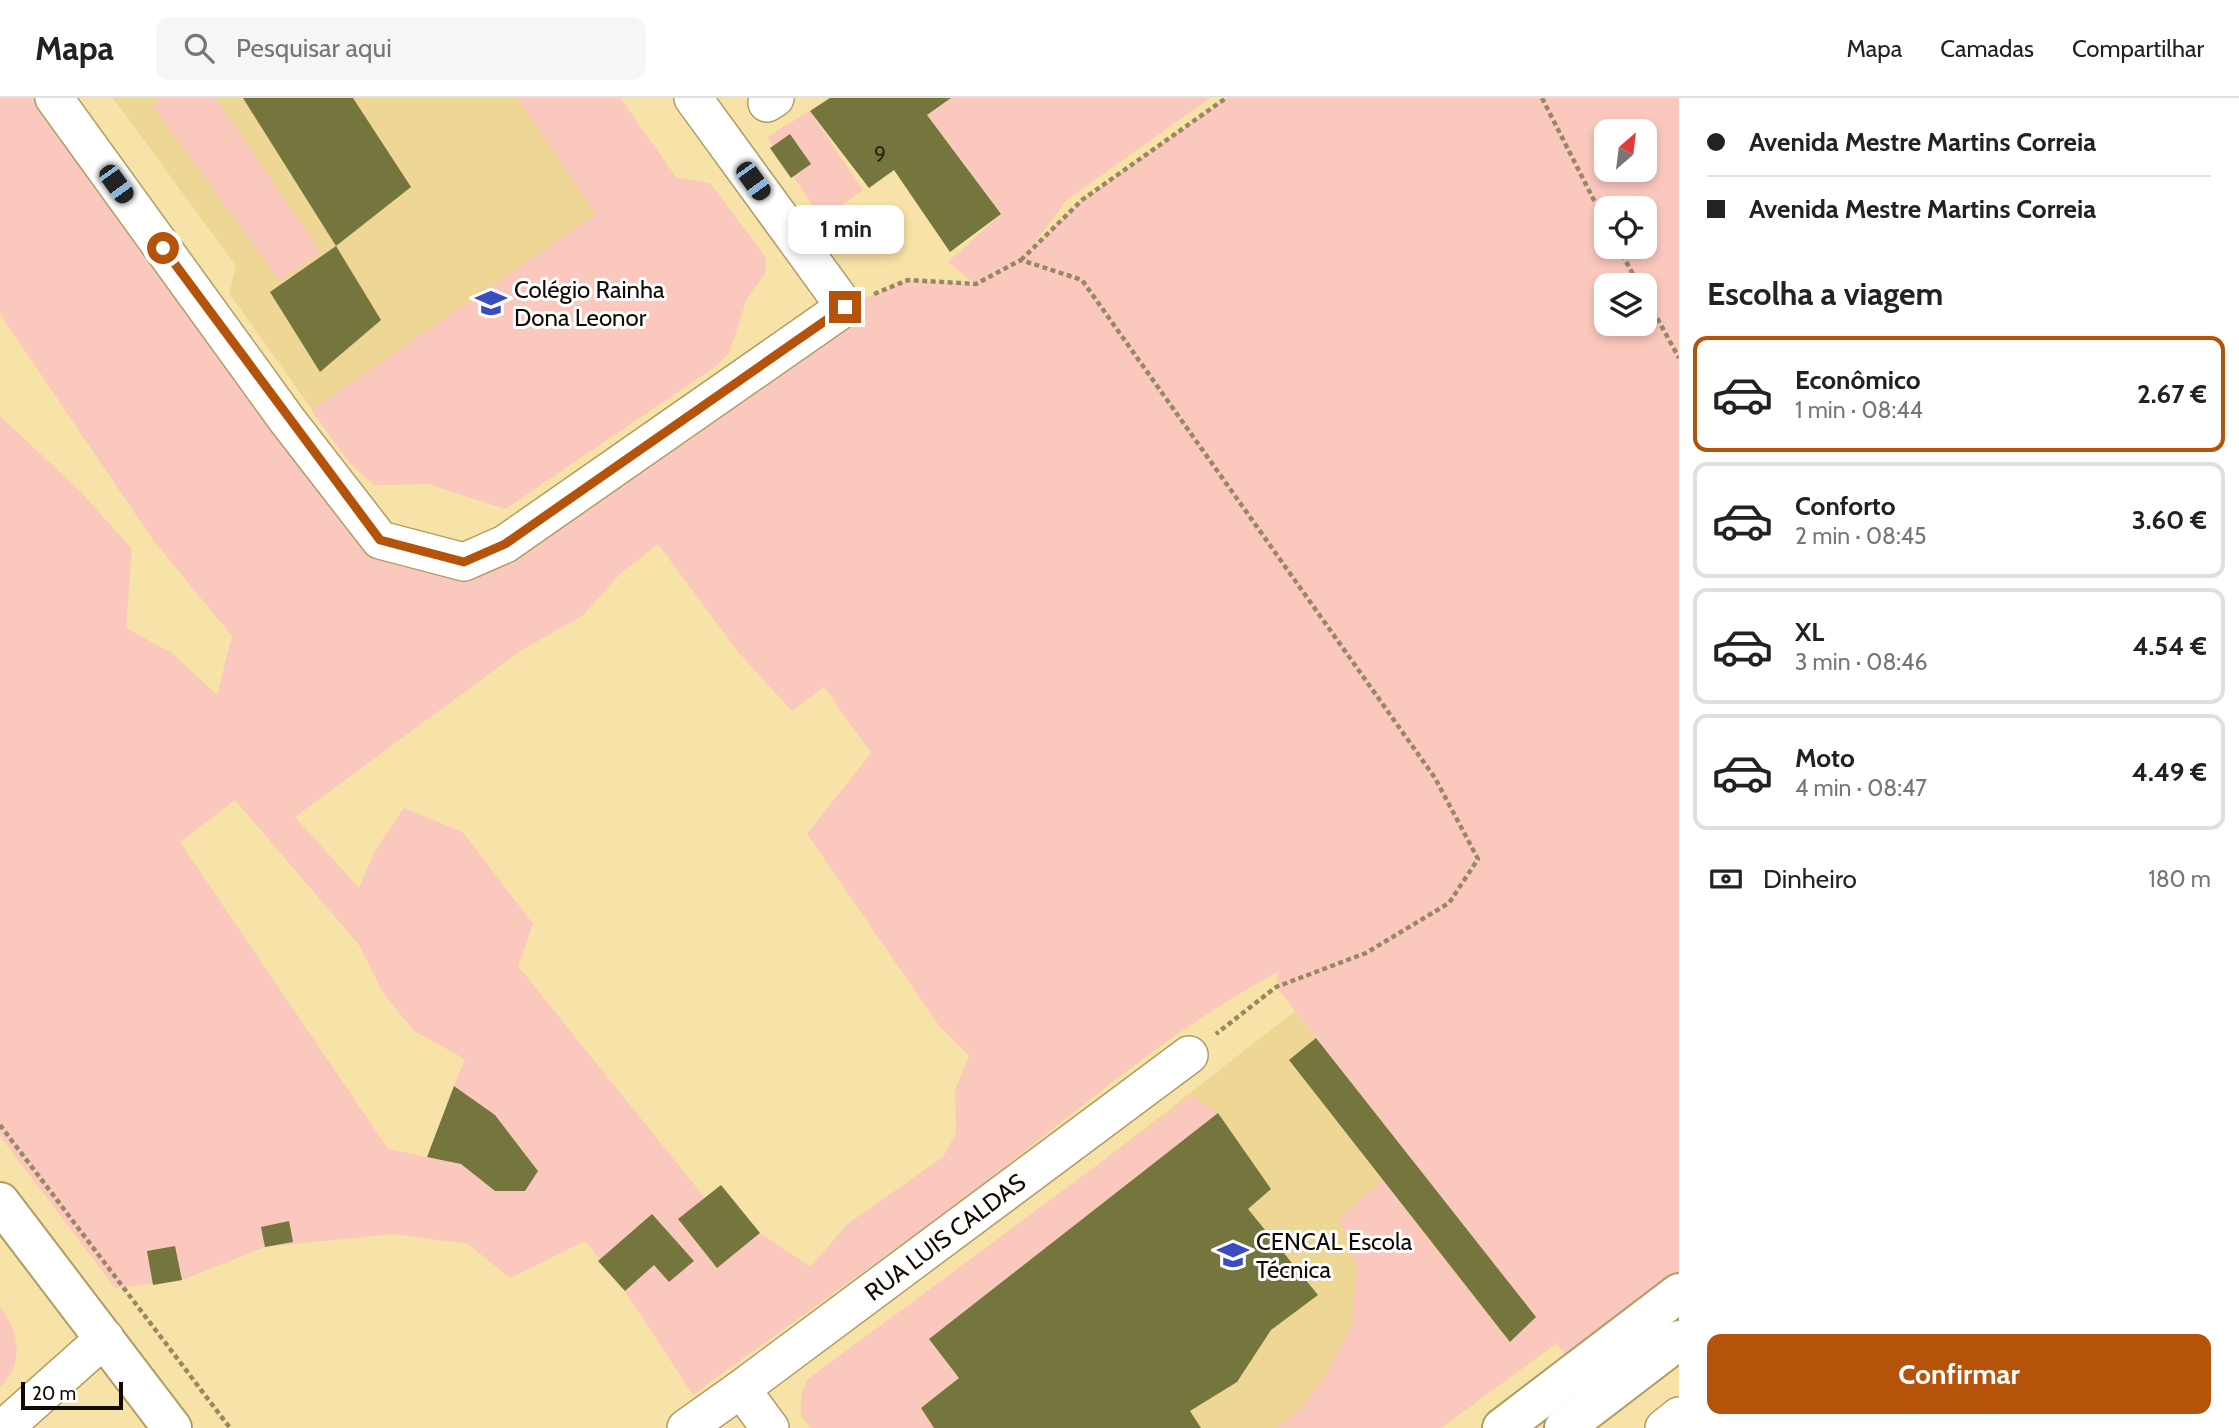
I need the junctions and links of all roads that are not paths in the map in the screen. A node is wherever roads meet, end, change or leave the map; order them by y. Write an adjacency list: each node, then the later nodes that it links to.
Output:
1 (54, 98): 2 (street)
2 (692, 98)
3 (1189, 1055): 8 (street, RUA LUIS CALDAS)
4 (0, 1202): 6 (main road)
5 (1679, 1293): 14 (main road)
6 (105, 1338): 10 (street); 11 (main road)
7 (1679, 1340): 15 (main road)
8 (741, 1389): 12 (street, RUA LUIS CALDAS); 13 (street)
9 (1679, 1416): 16 (street)
10 (4, 1428)
11 (172, 1428)
12 (686, 1428)
13 (770, 1428)
14 (1502, 1428)
15 (1564, 1428)
16 (1664, 1428)

